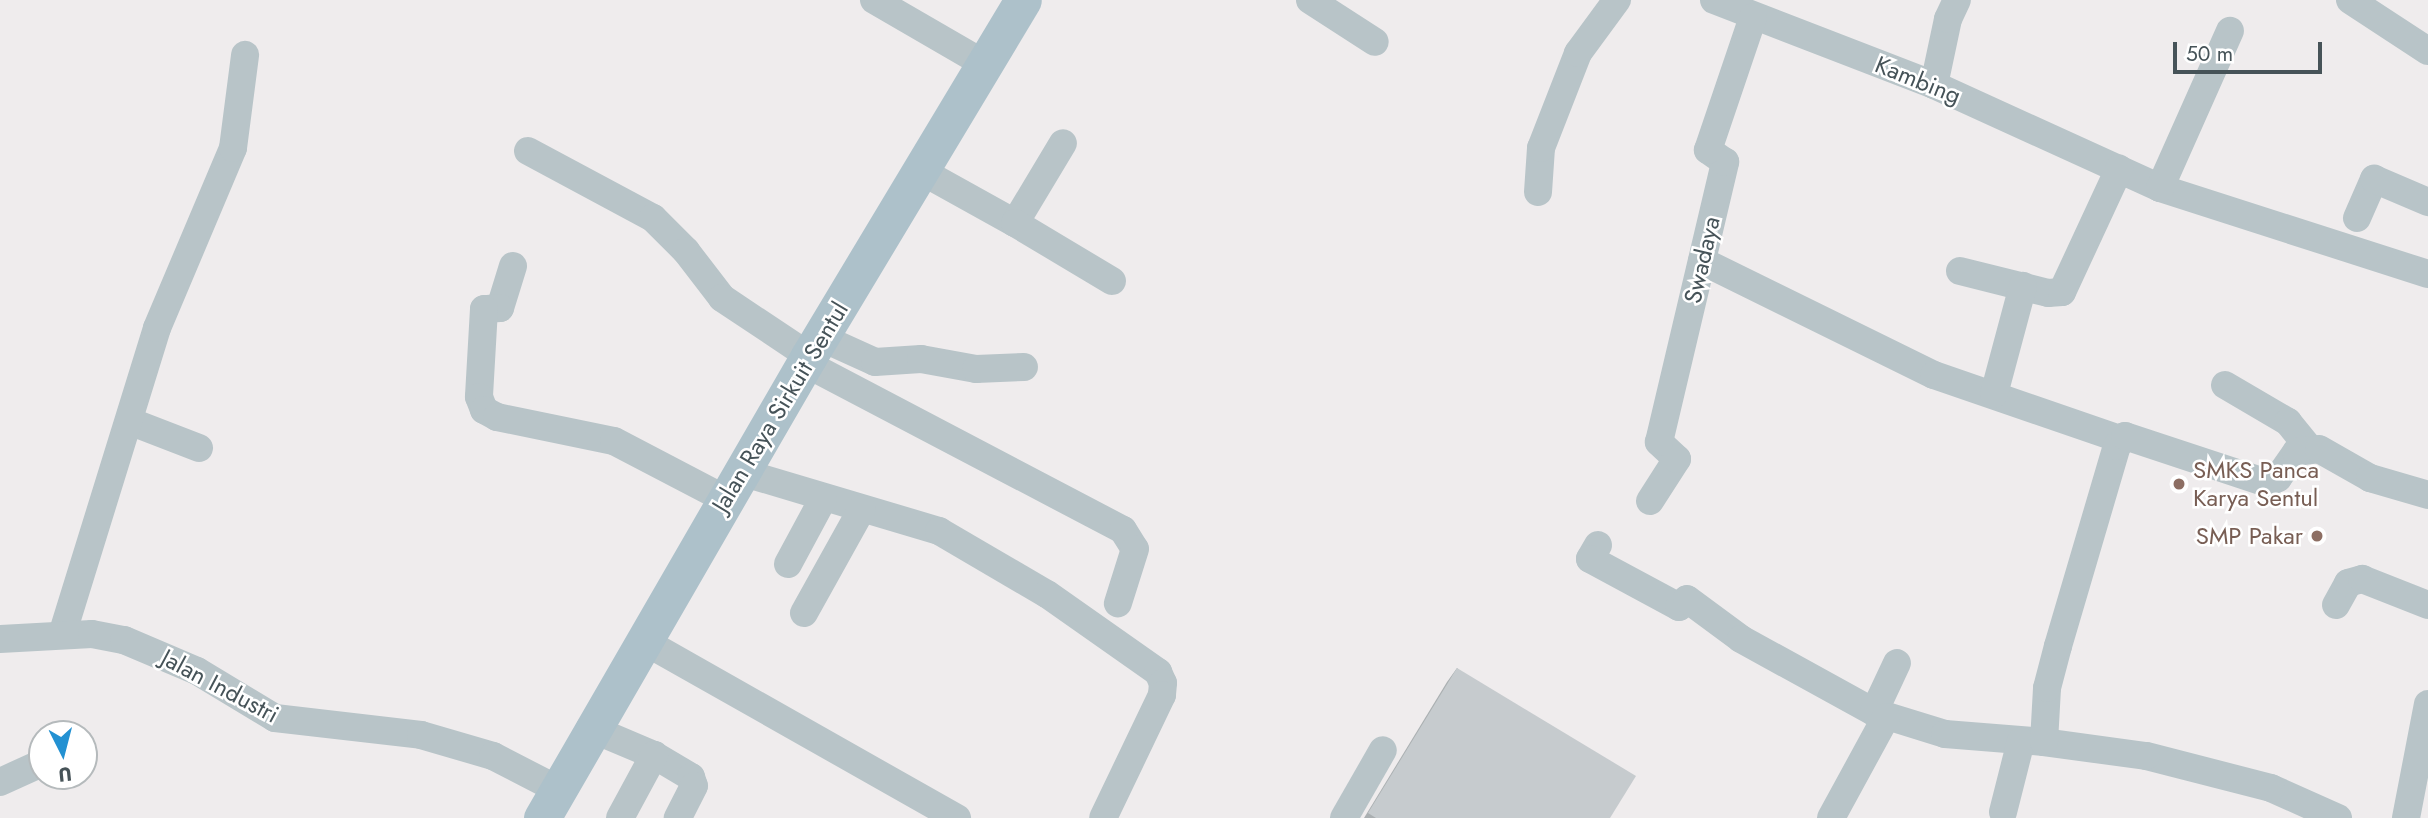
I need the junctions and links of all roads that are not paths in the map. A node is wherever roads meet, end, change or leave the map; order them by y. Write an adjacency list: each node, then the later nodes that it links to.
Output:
1 (874, 0): 14 (street)
2 (908, 0): 14 (street)
3 (1023, 0): 14 (main road, Jalan Raya Sirkuit Sentul)
4 (1310, 0): 11 (street)
5 (1617, 0): 21 (street)
6 (1714, 0): 9 (street, Kambing)
7 (1957, 0): 15 (street)
8 (2350, 0): 12 (street)
9 (1753, 17): 15 (street, Kambing); 25 (street, Swadaya)
10 (2230, 31): 20 (street)
11 (1375, 42)
12 (2428, 51)
13 (244, 55): 35 (street)
14 (991, 57): 19 (main road, Jalan Raya Sirkuit Sentul)
15 (1934, 85): 18 (street, Kambing)
16 (1063, 143): 24 (street)
17 (528, 151): 31 (street)
18 (2119, 169): 20 (street, Kambing); 30 (street)
19 (923, 172): 24 (street); 31 (main road, Jalan Raya Sirkuit Sentul)
20 (2160, 188): 28 (street, Kambing)
21 (1538, 192)
22 (2428, 202): 23 (street)
23 (2357, 218)
24 (1015, 223): 29 (street)
25 (1702, 261): 34 (street); 42 (street, Swadaya)
26 (513, 266): 39 (street)
27 (1960, 271): 30 (street)
28 (2428, 274)
29 (1112, 281)
30 (2023, 286): 34 (street)
31 (811, 352): 32 (street); 39 (main road, Jalan Raya Sirkuit Sentul); 46 (street)
32 (1024, 367)
33 (2225, 385): 37 (street)
34 (1994, 394): 36 (street)
35 (129, 421): 38 (street); 50 (street)
36 (2120, 439): 37 (street); 57 (street)
37 (2308, 447): 40 (street)
38 (199, 448)
39 (733, 485): 41 (street); 52 (main road, Jalan Raya Sirkuit Sentul)
40 (2428, 495)
41 (823, 499): 43 (street); 45 (street)
42 (1650, 501)
43 (862, 509): 49 (street); 67 (street)
44 (1598, 545): 55 (street)
45 (788, 564)
46 (1118, 603)
47 (2336, 604): 48 (street)
48 (2428, 605)
49 (804, 613)
50 (62, 635): 51 (street, Jalan Industri); 62 (street, Jalan Industri)
51 (0, 639)
52 (642, 640): 56 (main road, Jalan Raya Sirkuit Sentul); 66 (street)
53 (1897, 663): 55 (street)
54 (2428, 704): 71 (street)
55 (1880, 715): 57 (street); 69 (street)
56 (590, 728): 59 (street); 62 (main road, Jalan Raya Sirkuit Sentul)
57 (2032, 741): 63 (street); 70 (street)
58 (1383, 750): 68 (street)
59 (654, 755): 64 (street); 65 (street)
60 (28, 769): 61 (street)
61 (0, 782)
62 (550, 804)
63 (2003, 812)
64 (620, 818)
65 (678, 818)
66 (957, 818)
67 (1103, 818)
68 (1344, 818)
69 (1830, 818)
70 (2338, 818)
71 (2406, 818)

